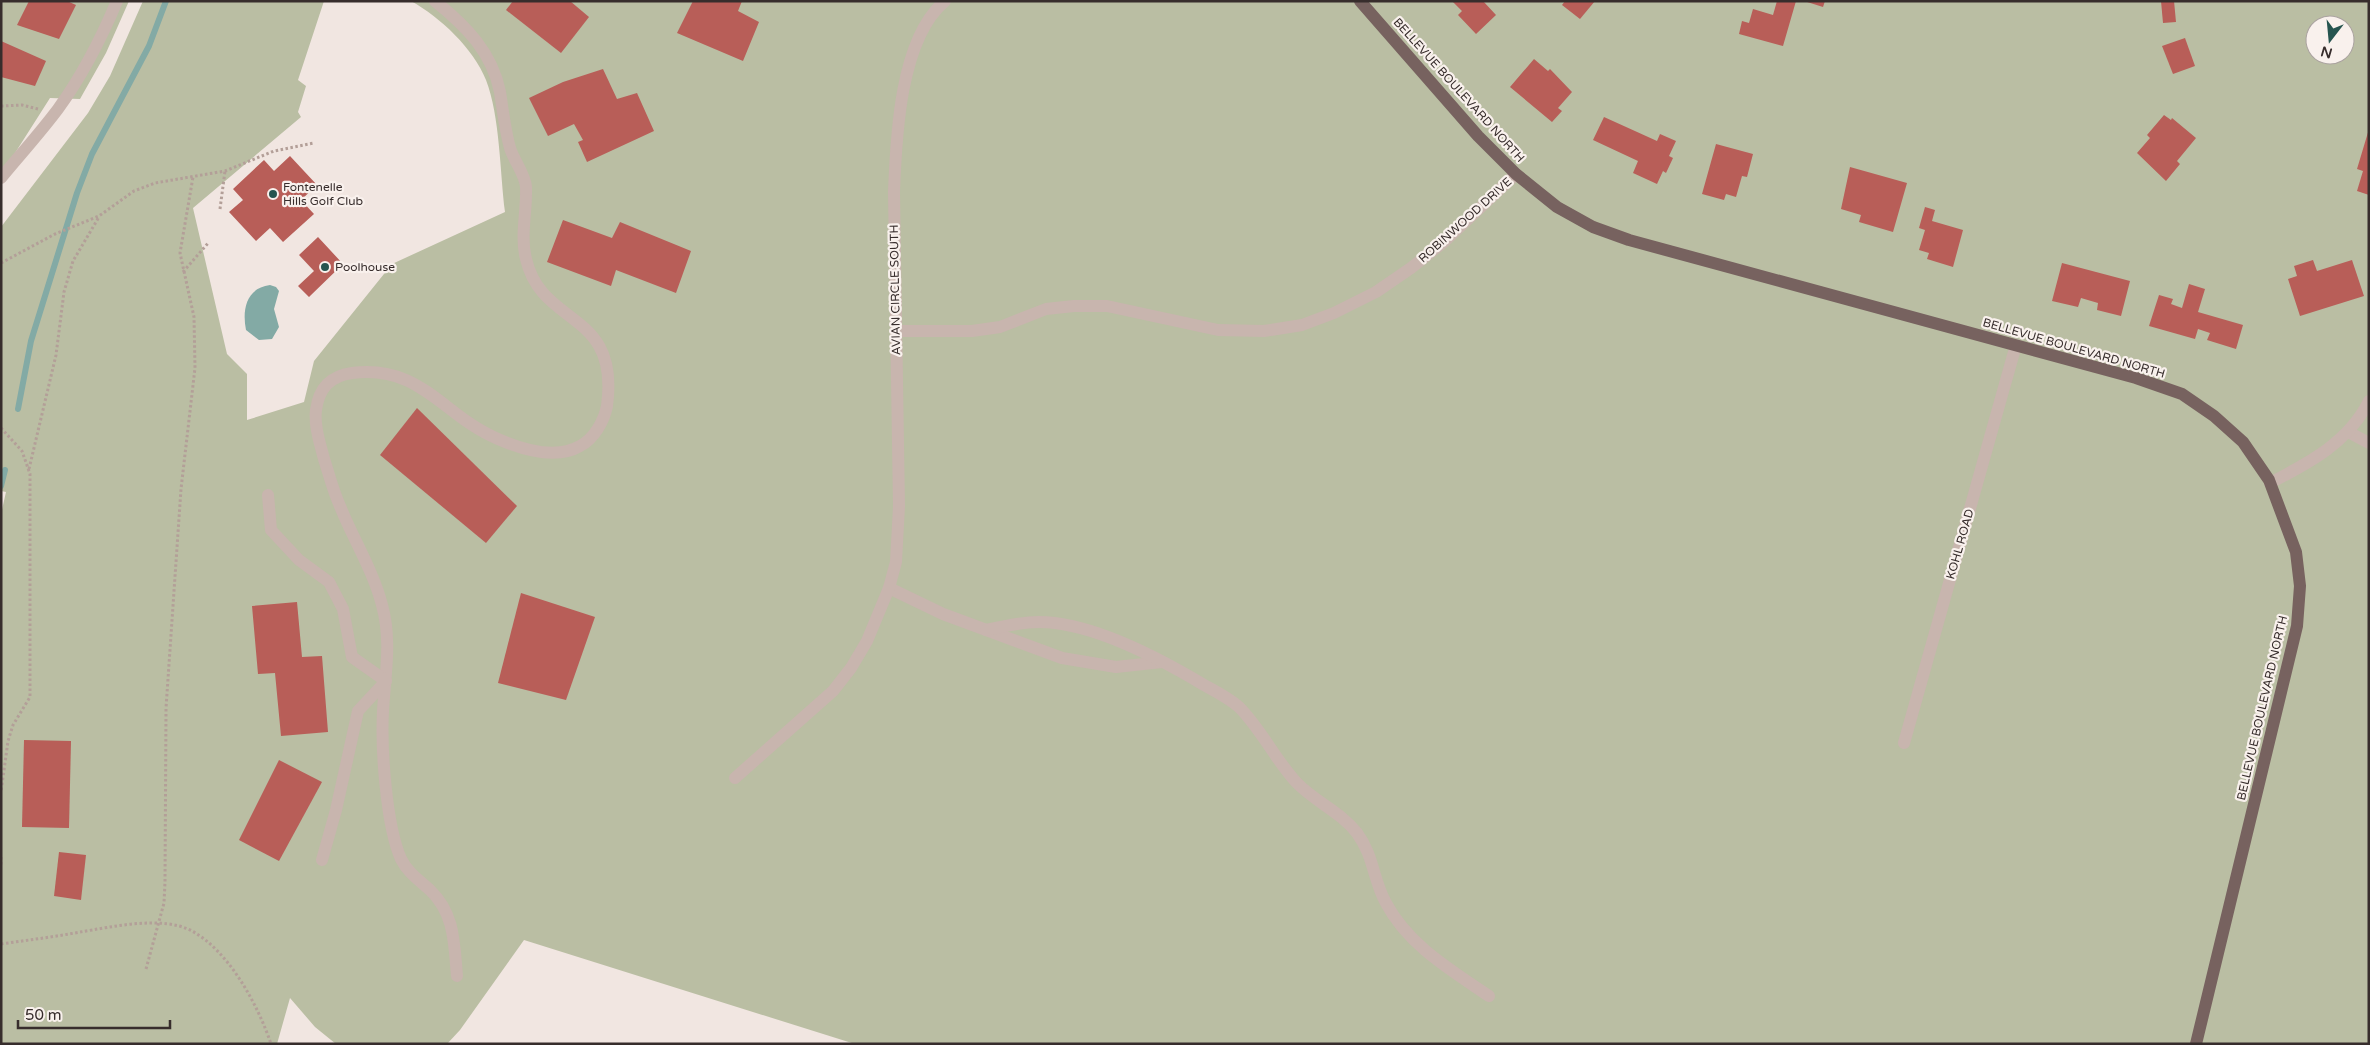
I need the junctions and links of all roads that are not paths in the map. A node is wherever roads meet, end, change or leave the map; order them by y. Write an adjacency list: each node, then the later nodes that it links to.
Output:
1 (117, 1): 6 (street)
2 (435, 1): 17 (street)
3 (945, 1): 7 (street, AVIAN CIRCLE SOUTH)
4 (1360, 1): 5 (main road, BELLEVUE BOULEVARD NORTH)
5 (1516, 174): 7 (street, ROBINWOOD DRIVE); 8 (main road, BELLEVUE BOULEVARD NORTH)
6 (1, 178)
7 (896, 330): 14 (street, AVIAN CIRCLE SOUTH)
8 (2016, 345): 12 (main road, BELLEVUE BOULEVARD NORTH); 18 (street, KOHL ROAD)
9 (2369, 402): 10 (street)
10 (2348, 432): 11 (street); 12 (street)
11 (2369, 444)
12 (2270, 483): 23 (main road, BELLEVUE BOULEVARD NORTH)
13 (268, 495): 17 (street)
14 (889, 588): 15 (street); 19 (street, AVIAN CIRCLE SOUTH)
15 (986, 630): 16 (street); 16 (street)
16 (1165, 662): 22 (street)
17 (386, 681): 20 (street); 21 (street)
18 (1904, 744)
19 (735, 778)
20 (322, 860)
21 (457, 976)
22 (1489, 996)
23 (2196, 1044)

